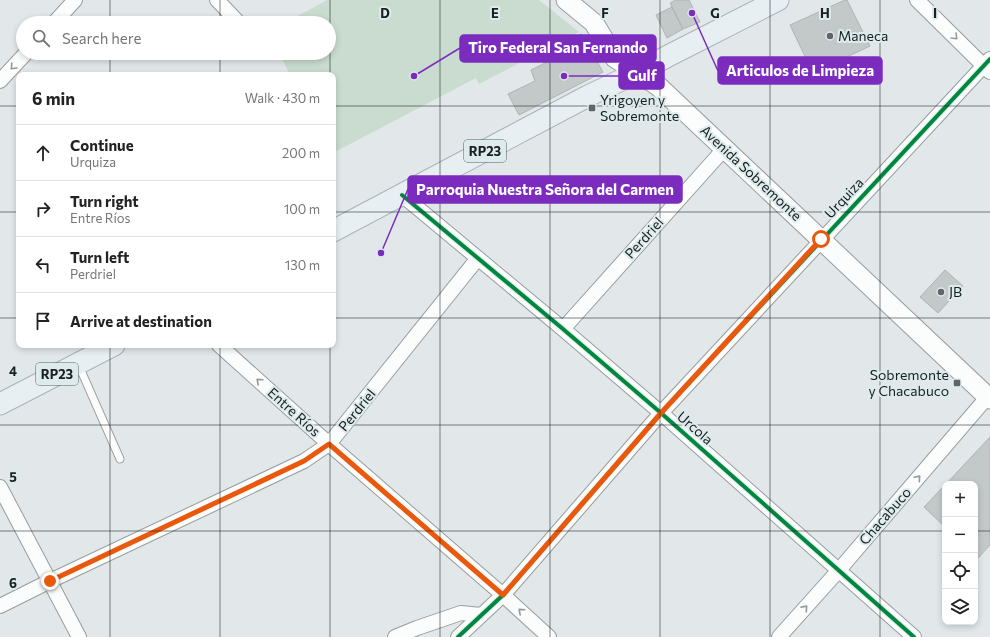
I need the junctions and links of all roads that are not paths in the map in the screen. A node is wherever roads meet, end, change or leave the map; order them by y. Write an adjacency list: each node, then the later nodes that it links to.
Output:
1 (75, 0): 6 (street)
2 (216, 0): 7 (street)
3 (566, 0): 10 (main road, Avenida Sobremonte)
4 (778, 0): 10 (main road, RP23)
5 (917, 0): 9 (street, one-way to 9)
6 (60, 16)
7 (232, 16)
8 (20, 60): 11 (street, one-way to 11)
9 (988, 66): 15 (street, Urquiza)
10 (638, 72): 12 (main road, Avenida Sobremonte); 13 (main road, RP23)
11 (0, 81)
12 (725, 148): 15 (main road, Avenida Sobremonte); 17 (street, Perdriel)
13 (402, 195): 14 (main road, RP23); 16 (street, Urcola)
14 (336, 229)
15 (821, 239): 21 (main road, Avenida Sobremonte); 23 (street, Urquiza)
16 (478, 258): 17 (street, Urcola); 24 (street, Perdriel)
17 (563, 329): 23 (street, Urcola)
18 (108, 348): 20 (main road, RP23)
19 (222, 348): 24 (street, Entre Ríos, one-way to 19)
20 (78, 364): 22 (main road, RP23); 25 (lane)
21 (989, 396): 27 (street, Chacabuco, one-way to 21)
22 (0, 404)
23 (661, 413): 27 (street, Urcola); 29 (street, Urquiza)
24 (329, 444): 28 (street, Perdriel); 29 (street, Entre Ríos)
25 (120, 459)
26 (0, 487): 28 (street)
27 (839, 570): 36 (street, Chacabuco, one-way to 27); 37 (street, Urcola)
28 (50, 581): 30 (street, Perdriel); 32 (street)
29 (503, 595): 31 (street, Urquiza); 35 (street, Entre Ríos, one-way to 29)
30 (0, 606)
31 (481, 616): 33 (street); 34 (street, Urquiza)
32 (79, 637)
33 (395, 637)
34 (458, 637)
35 (550, 637)
36 (779, 637)
37 (914, 637)

